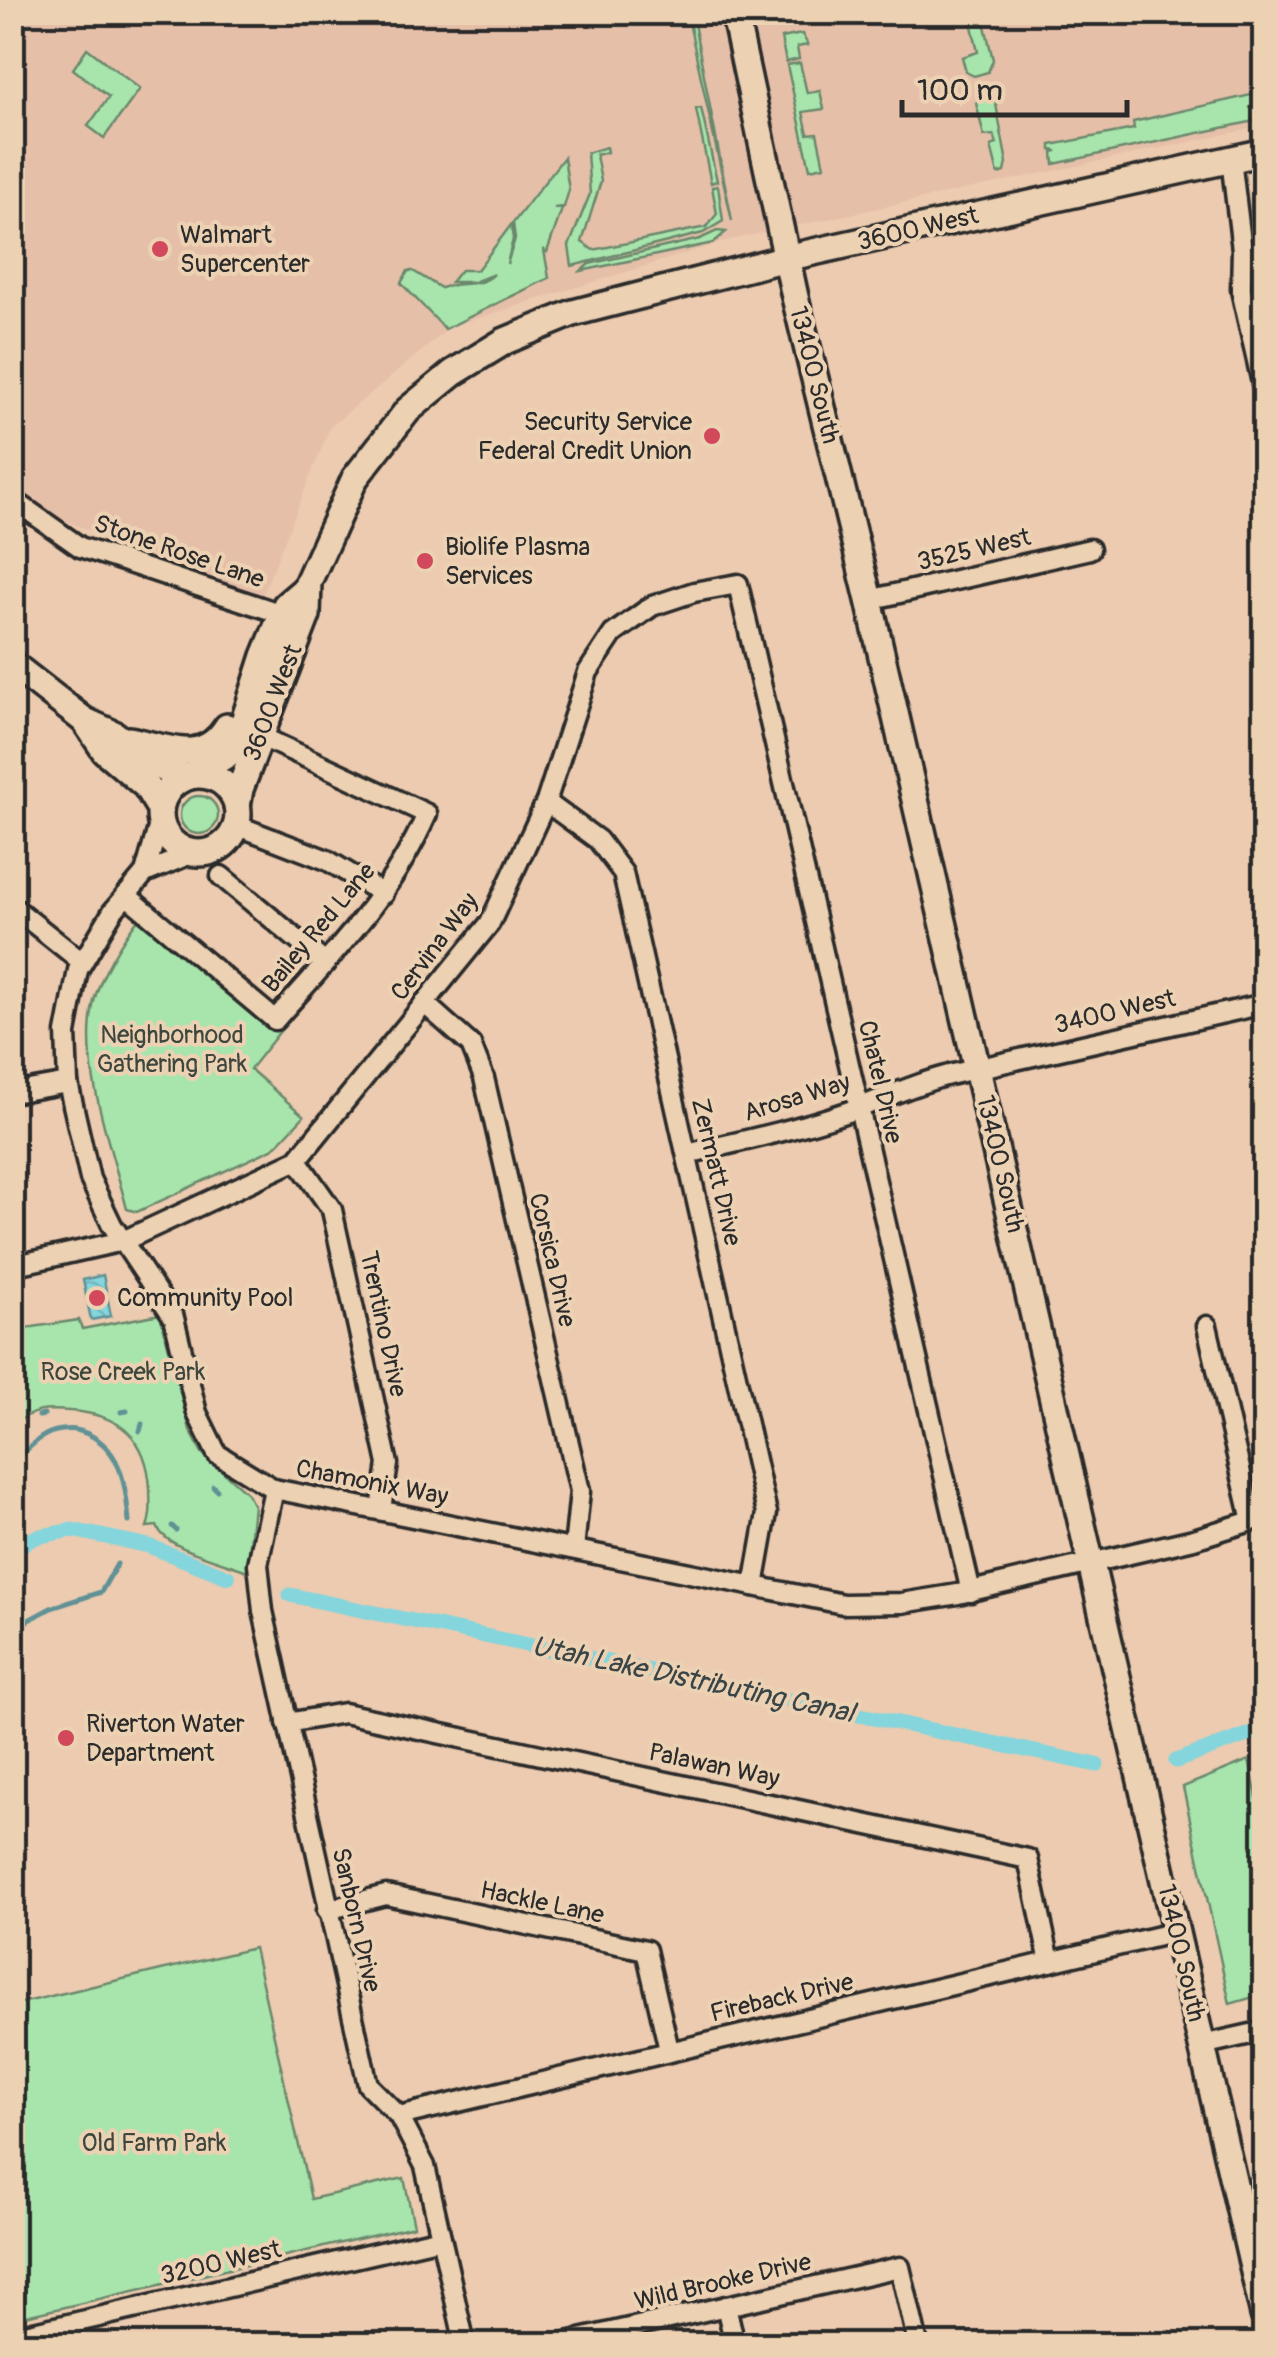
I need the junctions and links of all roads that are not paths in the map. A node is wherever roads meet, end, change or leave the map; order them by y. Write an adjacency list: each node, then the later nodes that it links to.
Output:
1 (734, 12): 4 (main road, 13400 South)
2 (1264, 152): 3 (main road, 3600 West)
3 (1231, 159): 4 (main road, 3600 West); 5 (street)
4 (786, 258): 9 (main road, 3600 West); 10 (main road, 13400 South)
5 (1264, 392)
6 (12, 500): 11 (street, Stone Rose Lane)
7 (1090, 548): 10 (street, 3525 West)
8 (738, 584): 18 (street, Cervina Way); 34 (street, Chatel Drive)
9 (306, 588): 11 (main road, 3600 West); 15 (main road, 3600 West)
10 (868, 600): 31 (main road, 13400 South)
11 (282, 614): 12 (main road, 3600 West)
12 (264, 656): 16 (main road); 17 (main road, 3600 West)
13 (12, 664): 14 (main road)
14 (85, 721): 16 (main road); 19 (main road)
15 (262, 737): 20 (main road, 3600 West); 24 (street, Bailey Red Lane)
16 (121, 739): 17 (main road)
17 (190, 776): 19 (main road); 20 (main road)
18 (546, 802): 29 (street, Cervina Way); 35 (street, Zermatt Drive)
19 (160, 815): 21 (main road); 22 (street, Chamonix Way)
20 (236, 816): 21 (main road); 24 (street)
21 (194, 853): 22 (street, Chamonix Way)
22 (145, 873): 25 (street, Chamonix Way)
23 (221, 876): 28 (street)
24 (383, 894): 28 (street, Bailey Red Lane)
25 (126, 895): 27 (street, Chamonix Way); 28 (street, Bailey Red Lane)
26 (12, 906): 27 (street)
27 (82, 962): 32 (street, Chamonix Way)
28 (325, 963)
29 (424, 1003): 36 (street, Cervina Way); 43 (street, Corsica Drive)
30 (1264, 1004): 31 (street, 3400 West)
31 (977, 1068): 34 (street, Arosa Way); 44 (main road, 13400 South)
32 (68, 1083): 33 (street); 37 (street, Chamonix Way)
33 (12, 1093)
34 (861, 1107): 35 (street, Arosa Way); 46 (street, Chatel Drive)
35 (687, 1154): 45 (street, Zermatt Drive)
36 (296, 1160): 37 (street, Cervina Way); 41 (street, Trentino Drive)
37 (122, 1240): 38 (street, Cervina Way); 40 (street, Chamonix Way)
38 (12, 1266)
39 (1207, 1326): 42 (street)
40 (274, 1489): 41 (street, Chamonix Way); 47 (street, Sanborn Drive)
41 (381, 1509): 43 (street, Chamonix Way)
42 (1258, 1519): 44 (street, Chamonix Way)
43 (574, 1549): 45 (street, Chamonix Way)
44 (1092, 1561): 46 (street, Chamonix Way); 49 (main road, 13400 South)
45 (754, 1586): 46 (street, Chamonix Way)
46 (971, 1592)
47 (287, 1723): 48 (street, Sanborn Drive); 50 (street, Palawan Way)
48 (327, 1910): 53 (street, Hackle Lane); 54 (street, Sanborn Drive)
49 (1176, 1932): 50 (street, Fireback Drive); 52 (main road, 13400 South)
50 (1050, 1962): 53 (street, Fireback Drive)
51 (1264, 2031): 52 (street)
52 (1202, 2045): 57 (main road, 13400 South)
53 (669, 2050): 54 (street, Fireback Drive)
54 (399, 2116): 55 (street, Sanborn Drive)
55 (441, 2238): 58 (street, 3200 West); 59 (street, Sanborn Drive)
56 (726, 2306): 60 (street, Wild Brooke Drive); 61 (street); 62 (street, Wild Brooke Drive)
57 (1264, 2315)
58 (12, 2336)
59 (465, 2344)
60 (558, 2344)
61 (735, 2344)
62 (918, 2344)

